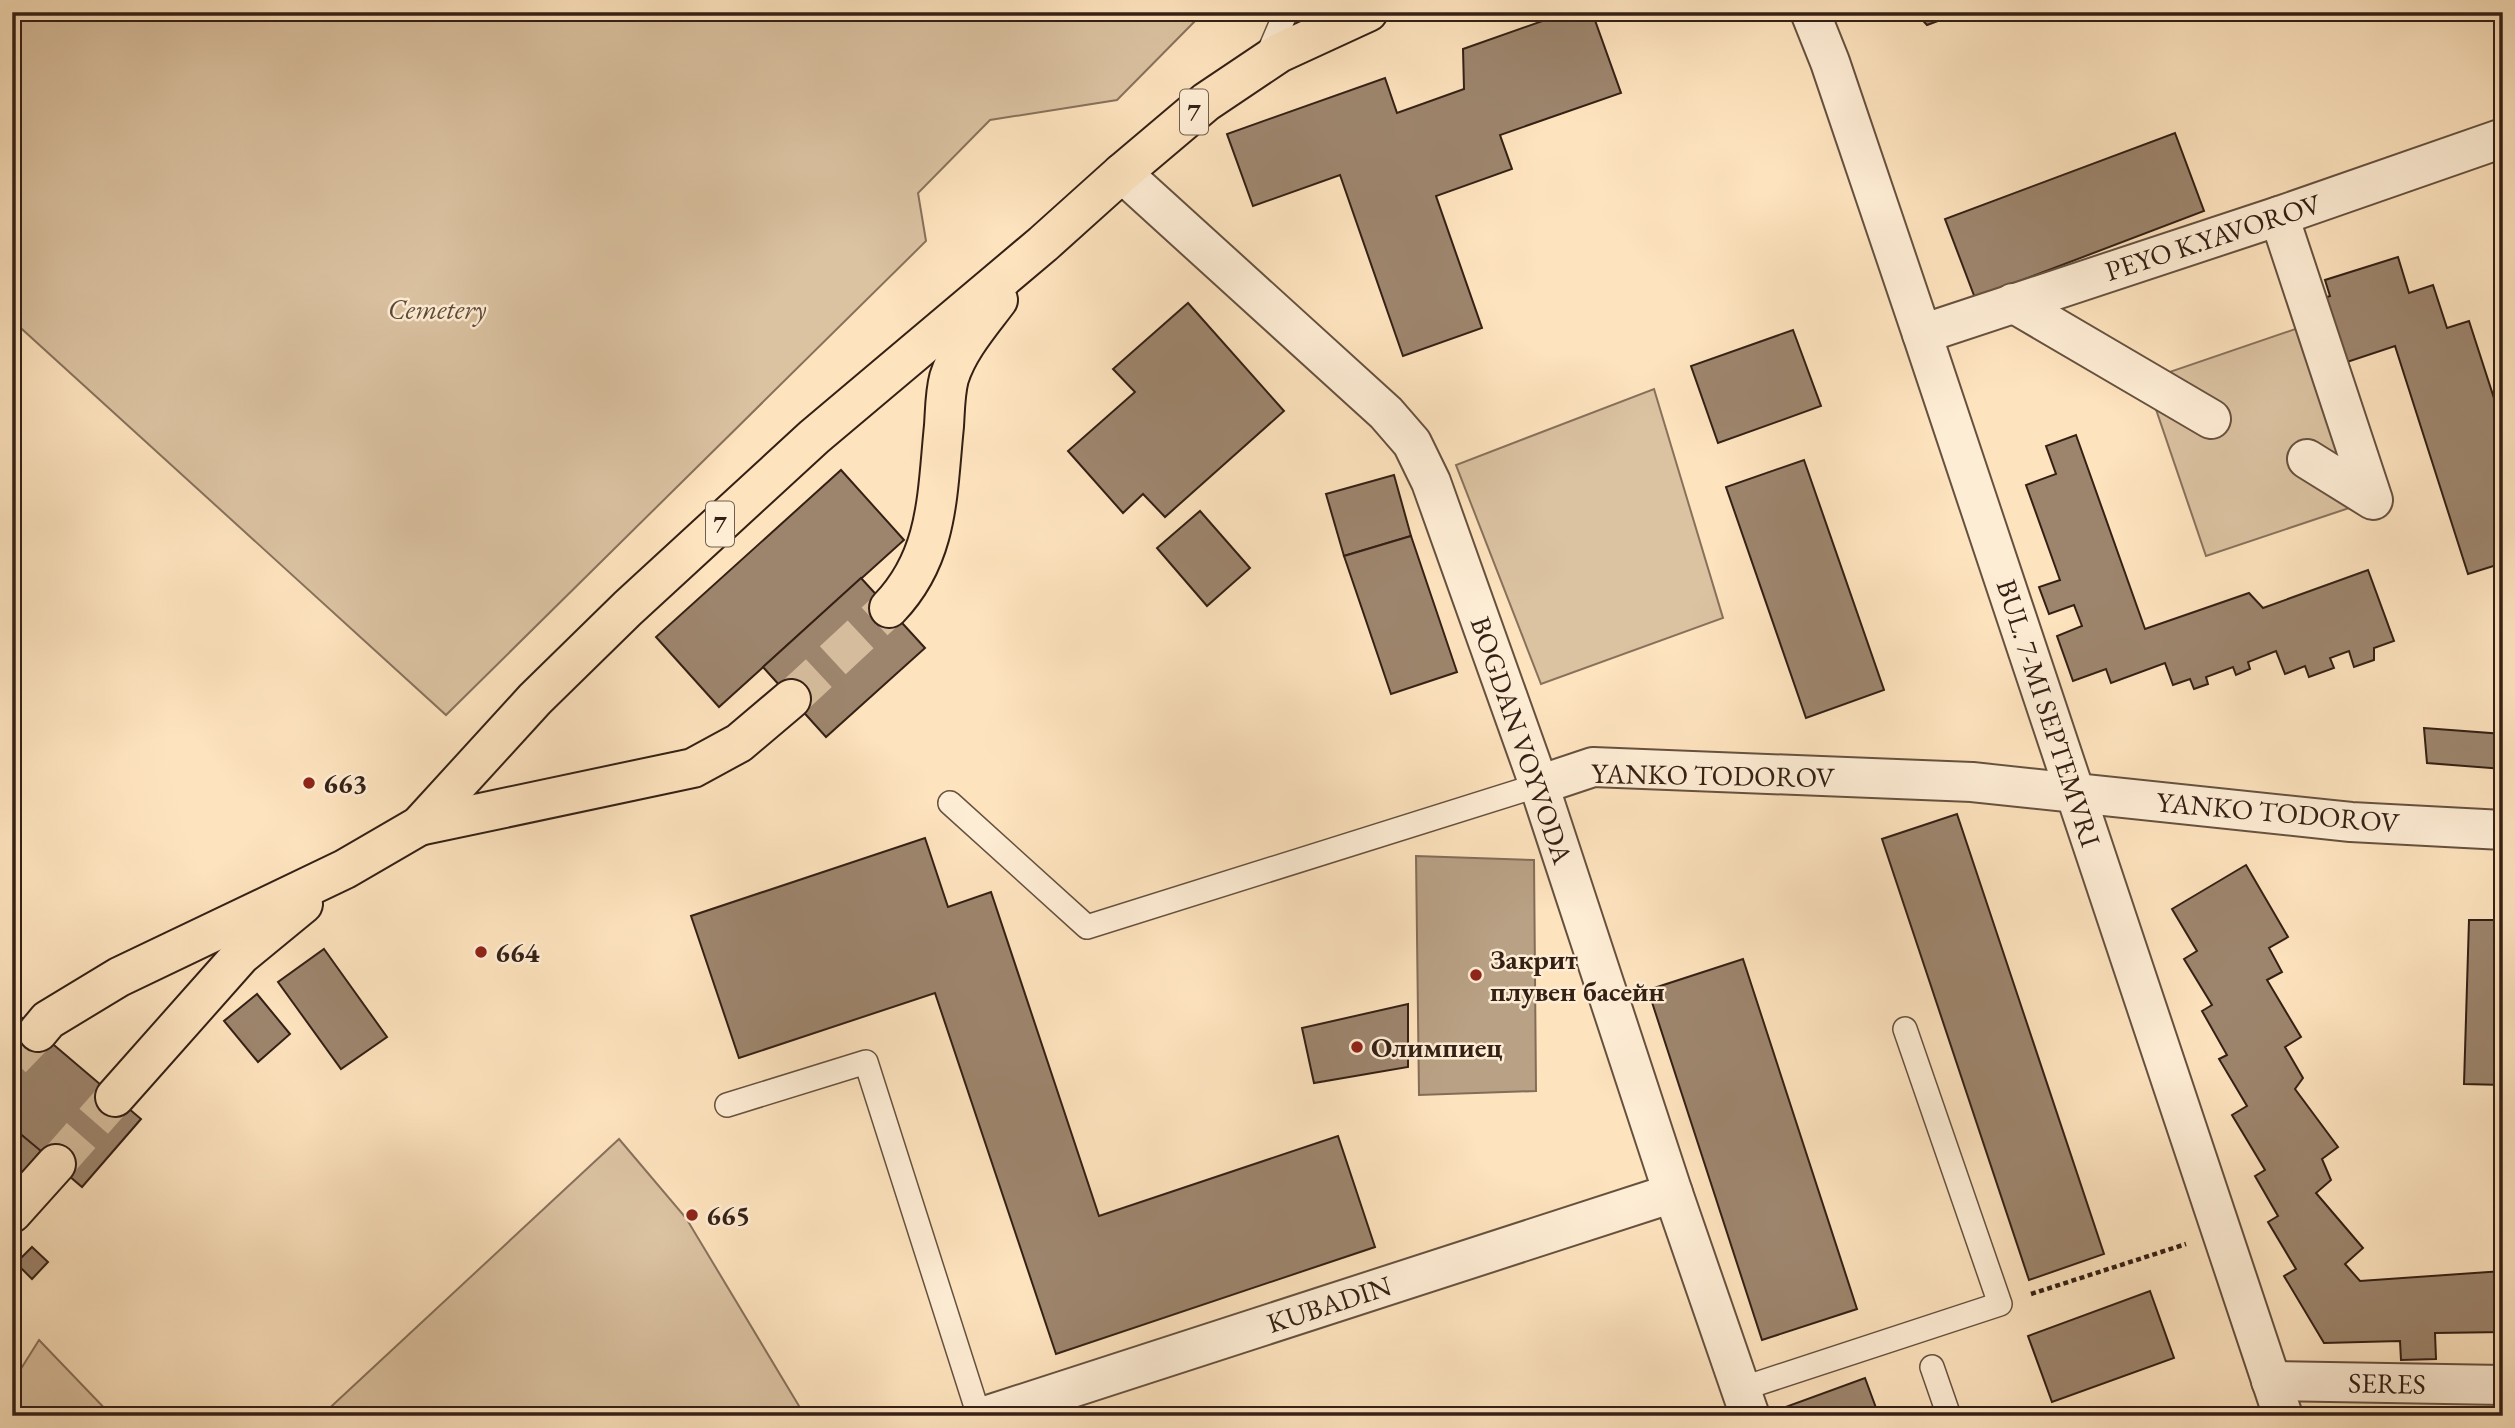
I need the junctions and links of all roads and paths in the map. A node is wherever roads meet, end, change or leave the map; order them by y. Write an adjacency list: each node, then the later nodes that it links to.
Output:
1 (1286, 12): 4 (lane)
2 (1368, 12): 4 (main road, 7)
3 (1810, 12): 10 (street, BUL. 7-MI SEPTEMVRI)
4 (1263, 64): 6 (main road, 7)
5 (2503, 138): 7 (street, PEYO K.YAVOROV)
6 (1122, 173): 8 (main road, 7); 15 (street, BOGDAN VOYVODA)
7 (2279, 216): 9 (street, PEYO K.YAVOROV); 12 (street)
8 (1043, 244): 13 (main road, 7); 18 (main road, 7)
9 (2013, 303): 10 (street, PEYO K.YAVOROV); 11 (street)
10 (1922, 334): 16 (street, BUL. 7-MI SEPTEMVRI)
11 (2211, 419)
12 (2307, 459)
13 (889, 608)
14 (791, 699): 18 (main road, 7)
15 (1539, 785): 16 (street, YANKO TODOROV); 17 (lane, YANKO TODOROV); 26 (street, BOGDAN VOYVODA)
16 (2075, 792): 19 (street, YANKO TODOROV); 28 (street, BUL. 7-MI SEPTEMVRI)
17 (950, 803)
18 (419, 826): 20 (main road, 7)
19 (2503, 830)
20 (345, 869): 22 (main road); 23 (main road)
21 (1905, 1028): 29 (lane)
22 (38, 1032)
23 (115, 1097)
24 (727, 1105): 34 (lane)
25 (56, 1164): 27 (main road)
26 (1673, 1193): 33 (street, BOGDAN VOYVODA); 35 (street, KUBADIN)
27 (12, 1213)
28 (2221, 1232): 29 (path); 32 (street, BUL. 7-MI SEPTEMVRI)
29 (2000, 1304): 33 (lane)
30 (1932, 1367): 36 (lane)
31 (2503, 1385): 32 (street, SERES)
32 (2277, 1398)
33 (1745, 1402)
34 (979, 1416)
35 (985, 1416)
36 (1949, 1416)

